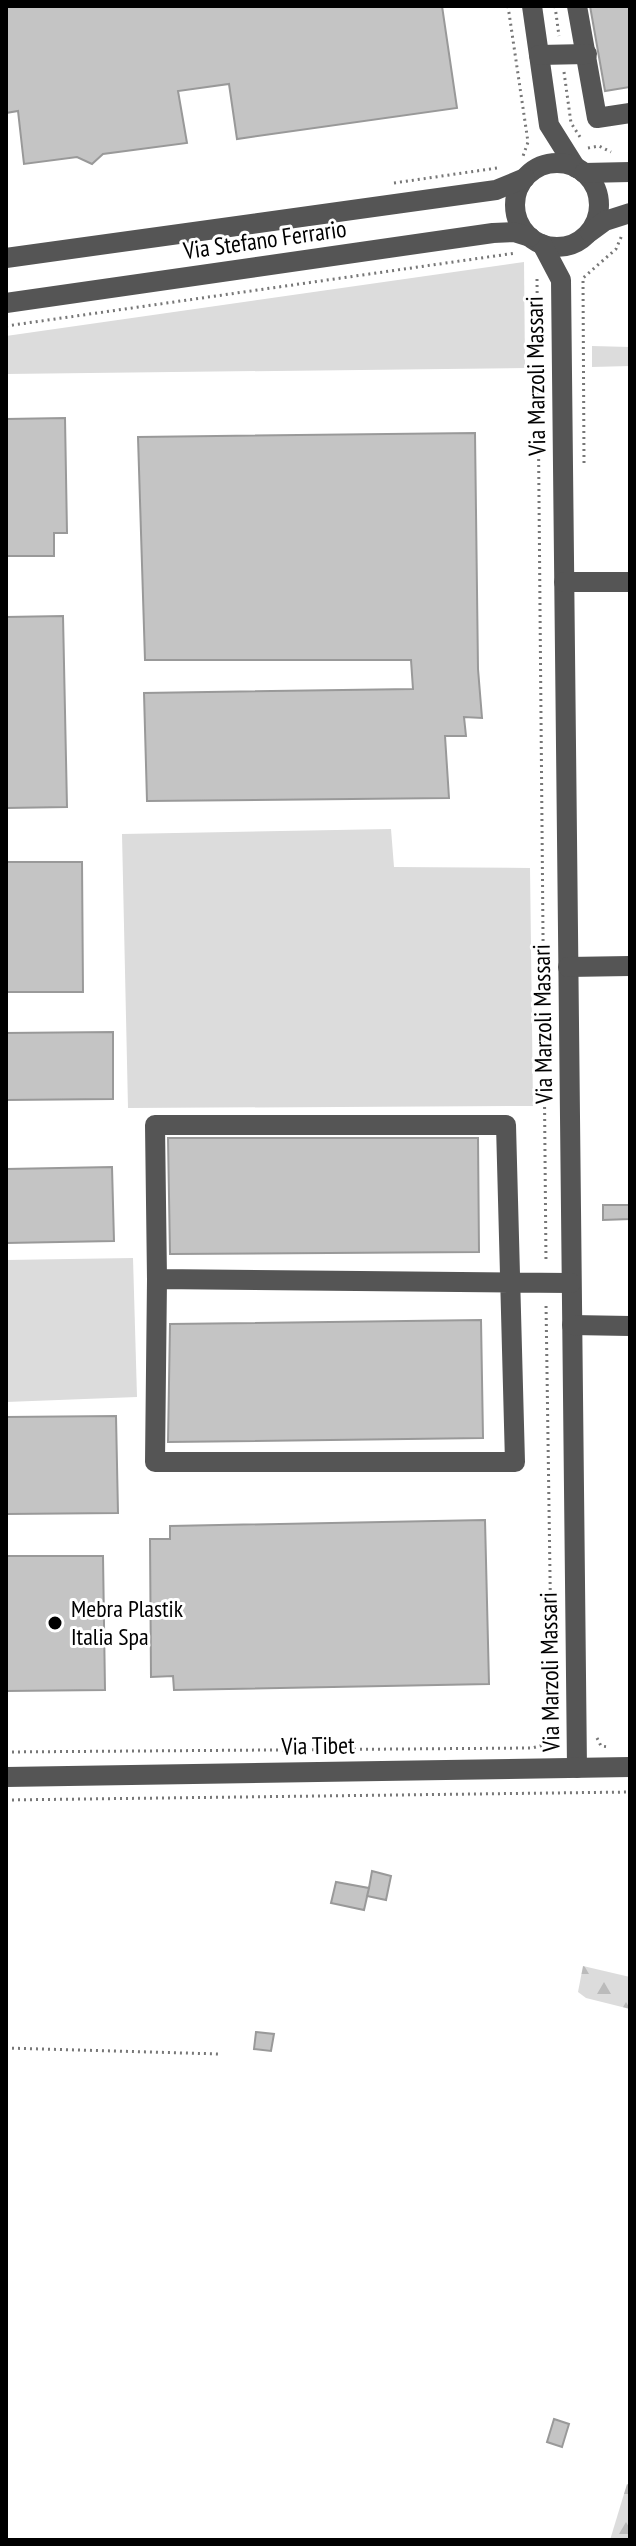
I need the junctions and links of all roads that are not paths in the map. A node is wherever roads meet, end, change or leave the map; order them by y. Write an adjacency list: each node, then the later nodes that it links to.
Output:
1 (532, 6): 4 (street)
2 (577, 6): 3 (street)
3 (587, 54): 4 (street); 5 (street)
4 (539, 55): 6 (street)
5 (630, 113)
6 (549, 125): 7 (street); 8 (street)
7 (522, 169): 8 (street); 12 (street); 13 (street, Via Stefano Ferrario)
8 (580, 171): 9 (street); 11 (street)
9 (630, 172)
10 (630, 213): 11 (street)
11 (585, 237): 12 (street); 14 (street, Via Marzoli Massari)
12 (531, 244): 14 (street, Via Marzoli Massari); 15 (street, Via Stefano Ferrario)
13 (6, 258)
14 (561, 280): 16 (street, Via Marzoli Massari)
15 (6, 303)
16 (564, 582): 17 (street); 19 (street, Via Marzoli Massari)
17 (630, 582)
18 (630, 966): 19 (street)
19 (568, 967): 22 (street, Via Marzoli Massari)
20 (157, 1279): 21 (street); 21 (street); 21 (street)
21 (509, 1282): 22 (street)
22 (571, 1283): 23 (street, Via Marzoli Massari)
23 (572, 1325): 24 (street); 26 (street, Via Marzoli Massari)
24 (630, 1326)
25 (630, 1767): 26 (street, Via Tibet)
26 (577, 1768): 27 (street, Via Tibet)
27 (6, 1777)

